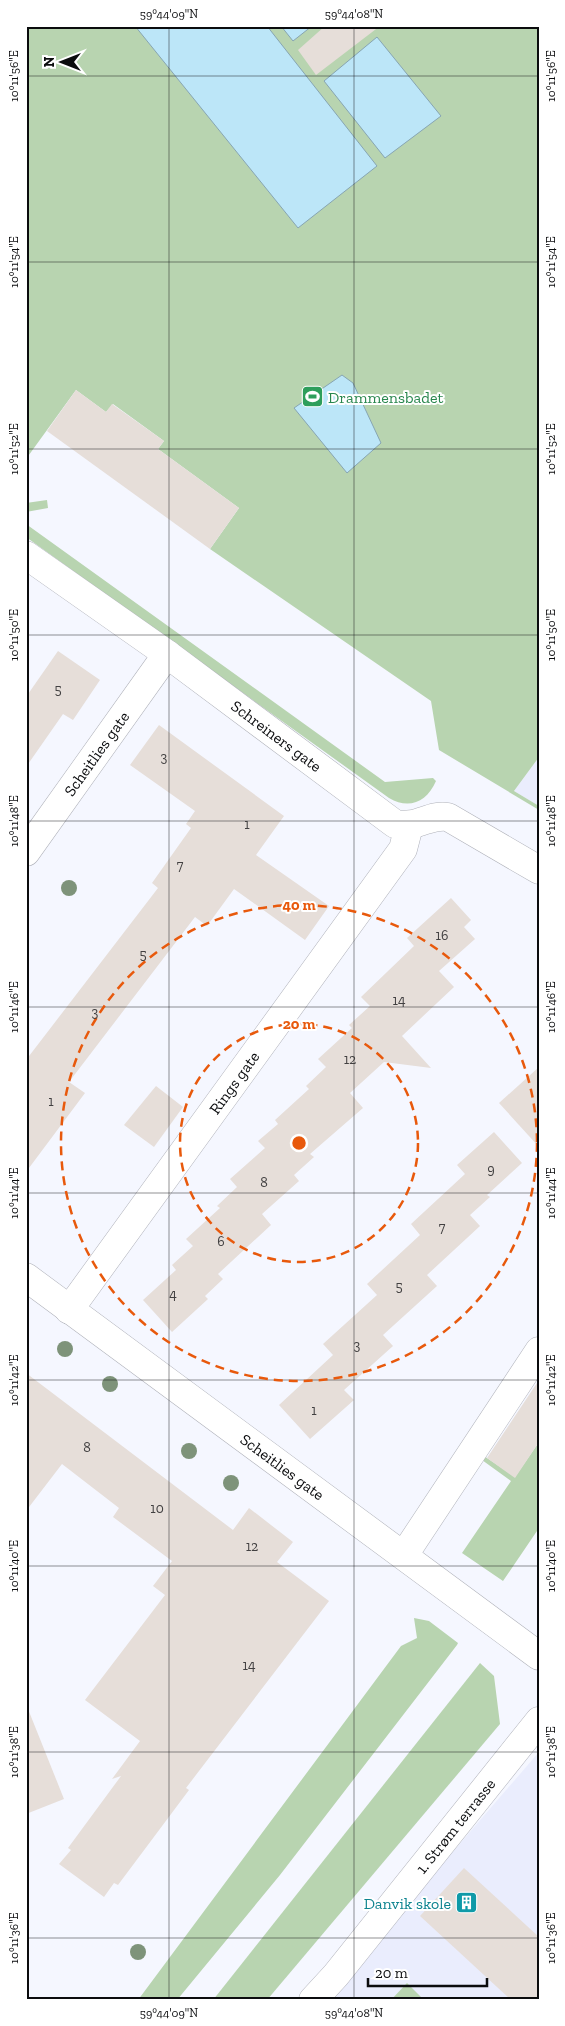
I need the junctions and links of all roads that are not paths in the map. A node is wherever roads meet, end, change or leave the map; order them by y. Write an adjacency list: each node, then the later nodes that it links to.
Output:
1 (26, 555): 2 (street, Schreiners gate)
2 (167, 654): 3 (street, Schreiners gate); 4 (street, Scheitlies gate)
3 (409, 826): 5 (street); 7 (street, Rings gate)
4 (26, 852)
5 (539, 870)
6 (26, 1278): 7 (street, Scheitlies gate)
7 (69, 1310): 9 (street, Scheitlies gate)
8 (539, 1351): 9 (street)
9 (404, 1555): 10 (street, Scheitlies gate)
10 (539, 1656)
11 (539, 1721): 12 (street, 1. Strøm terrasse)
12 (313, 2000)

